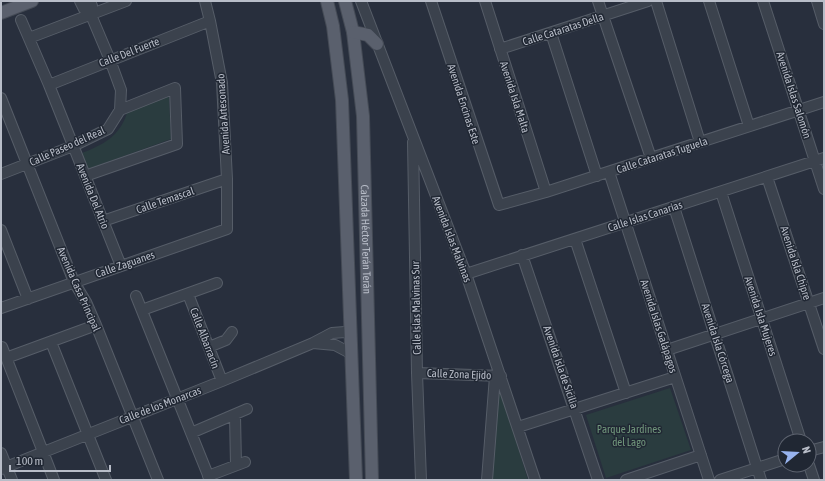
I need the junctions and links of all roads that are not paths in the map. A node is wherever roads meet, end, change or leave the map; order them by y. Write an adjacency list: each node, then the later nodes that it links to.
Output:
1 (32, 1): 17 (main road)
2 (80, 1): 18 (street, Calle Paseo del Real)
3 (90, 1): 18 (street, Calle Paseo del Real)
4 (126, 1): 18 (street)
5 (205, 1): 21 (street, Avenida Artesonado)
6 (327, 1): 56 (main road, Calzada Héctor Terán Terán)
7 (345, 1): 23 (main road, Calzada Héctor Terán Terán)
8 (361, 1): 26 (street, Avenida Islas Malvinas)
9 (431, 1): 50 (street, Avenida Encinas Este)
10 (485, 1): 27 (street, Avenida Isla Malta)
11 (598, 1): 19 (street)
12 (648, 1): 19 (street, Calle Cataratas Della)
13 (656, 1): 36 (street)
14 (709, 1): 34 (street)
15 (763, 1): 33 (street, Avenida Islas Salomón)
16 (817, 1): 22 (street)
17 (1, 13)
18 (91, 15): 25 (street); 28 (street, Calle Paseo del Real)
19 (603, 16): 24 (street, Calle Cataratas Della); 38 (street)
20 (21, 20): 25 (street, Avenida Del Atrio)
21 (210, 21): 28 (street, Calle Del Fuerte); 46 (street, Avenida Artesonado)
22 (824, 24)
23 (353, 32): 26 (main road); 63 (main road, Calzada Héctor Terán Terán)
24 (551, 33): 27 (street, Calle Cataratas Della); 44 (street)
25 (30, 38): 29 (street, Avenida Del Atrio)
26 (377, 44): 35 (street, Avenida Islas Malvinas)
27 (500, 49): 48 (street, Avenida Isla Malta)
28 (110, 60): 29 (street, Calle Del Fuerte); 32 (street, Calle Paseo del Real)
29 (49, 84): 37 (street, Avenida Del Atrio)
30 (1, 98): 40 (street, Avenida Casa Principal)
31 (824, 102): 33 (street, Calle Cataratas Tuguela)
32 (120, 110): 37 (street, Calle Paseo del Real); 43 (street)
33 (798, 110): 34 (street, Calle Cataratas Tuguela); 39 (street, Avenida Islas Salomón)
34 (749, 126): 36 (street, Calle Cataratas Tuguela)
35 (412, 135): 60 (street, Avenida Islas Malvinas); 84 (street, Calle Islas Malvinas Sur)
36 (700, 142): 38 (street, Calle Cataratas Tuguela)
37 (73, 146): 40 (street, Calle Paseo del Real); 43 (street, Avenida Del Atrio)
38 (651, 158): 41 (street, Calle Cataratas Tuguela)
39 (820, 160): 45 (street, Calle Islas Canarias); 47 (street, Avenida Islas Salomón)
40 (27, 164): 42 (street, Calle Paseo del Real); 61 (street, Avenida Casa Principal)
41 (609, 172): 44 (street, Calle Cataratas Tuguela); 53 (street, Avenida Islas Galápagos)
42 (1, 174)
43 (85, 176): 52 (street, Avenida Del Atrio)
44 (597, 176): 48 (street, Calle Cataratas Tuguela)
45 (767, 177): 49 (street, Calle Islas Canarias); 68 (street, Avenida Isla Chipre)
46 (227, 179): 52 (street, Calle Temascal); 54 (street, Avenida Artesonado)
47 (824, 189)
48 (546, 192): 50 (street, Calle Cataratas Tuguela)
49 (721, 192): 51 (street, Calle Islas Canarias); 71 (street, Avenida Isla Mujeres)
50 (499, 206)
51 (674, 207): 53 (street, Calle Islas Canarias); 74 (street, Avenida Isla Córcega)
52 (103, 221): 59 (street, Avenida Del Atrio)
53 (625, 223): 57 (street, Calle Islas Canarias); 81 (street, Avenida Islas Galápagos)
54 (227, 229): 59 (street, Calle Zaguanes)
55 (1, 230): 67 (street)
56 (347, 234): 63 (main road); 75 (main road, Calzada Héctor Terán Terán)
57 (575, 239): 58 (street, Calle Islas Canarias); 89 (street)
58 (522, 256): 60 (street, Calle Islas Canarias); 92 (street, Avenida Isla de Sicilia)
59 (121, 266): 61 (street, Calle Zaguanes)
60 (466, 274): 85 (street, Avenida Islas Malvinas)
61 (74, 282): 67 (street, Calle Zaguanes); 72 (street, Avenida Casa Principal)
62 (217, 283): 64 (street)
63 (366, 290): 88 (main road, Calzada Héctor Terán Terán)
64 (188, 294): 70 (street); 78 (street, Calle Albarracín)
65 (136, 296): 70 (street)
66 (824, 298): 68 (street)
67 (28, 299): 69 (street, Calle Zaguanes)
68 (809, 303): 71 (street); 80 (street, Avenida Isla Chipre)
69 (1, 308)
70 (142, 310): 90 (street)
71 (761, 318): 74 (street); 97 (street, Avenida Isla Mujeres)
72 (96, 325): 76 (street); 94 (street, Avenida Casa Principal)
73 (232, 332): 78 (street)
74 (715, 333): 81 (street); 104 (street, Avenida Isla Córcega)
75 (351, 334): 77 (street, Calle de los Monarcas); 82 (main road, Calzada Héctor Terán Terán); 88 (main road)
76 (51, 342): 83 (street); 98 (street)
77 (313, 343): 82 (street, Calle de los Monarcas); 87 (street, Calle de los Monarcas)
78 (208, 347): 87 (street, Calle Albarracín)
79 (2, 348): 83 (street)
80 (824, 349)
81 (667, 350): 86 (street, Avenida Islas Galápagos)
82 (352, 354): 111 (main road, Calzada Héctor Terán Terán)
83 (6, 358): 99 (street)
84 (417, 373): 85 (street, Calle Zona Ejido); 113 (street, Calle Islas Malvinas Sur)
85 (498, 376): 95 (street, Avenida Islas Malvinas); 114 (street)
86 (675, 377): 89 (street); 101 (street, Avenida Islas Galápagos)
87 (222, 381): 90 (street, Calle de los Monarcas)
88 (369, 390): 112 (main road, Calzada Héctor Terán Terán)
89 (626, 393): 92 (street)
90 (177, 399): 94 (street, Calle de los Monarcas); 96 (street)
91 (247, 409): 93 (street)
92 (576, 410): 95 (street); 116 (street, Avenida Isla de Sicilia)
93 (235, 415): 96 (street); 106 (street)
94 (132, 416): 98 (street, Calle de los Monarcas); 110 (street, Avenida Casa Principal)
95 (518, 427): 115 (street, Avenida Islas Malvinas)
96 (191, 433): 106 (street)
97 (798, 433)
98 (88, 434): 99 (street, Calle de los Monarcas); 109 (street)
99 (43, 452): 103 (street, Calle de los Monarcas); 108 (street)
100 (1, 453): 103 (street)
101 (701, 455): 105 (street); 118 (street, Avenida Islas Galápagos)
102 (777, 462): 104 (street)
103 (4, 467): 107 (street)
104 (757, 468): 119 (street); 120 (street, Avenida Isla Córcega)
105 (652, 476): 117 (street)
106 (209, 478)
107 (12, 480)
108 (54, 480)
109 (106, 480)
110 (158, 480)
111 (356, 480)
112 (372, 480)
113 (421, 480)
114 (487, 480)
115 (535, 480)
116 (598, 480)
117 (626, 480)
118 (709, 480)
119 (720, 480)
120 (761, 480)

